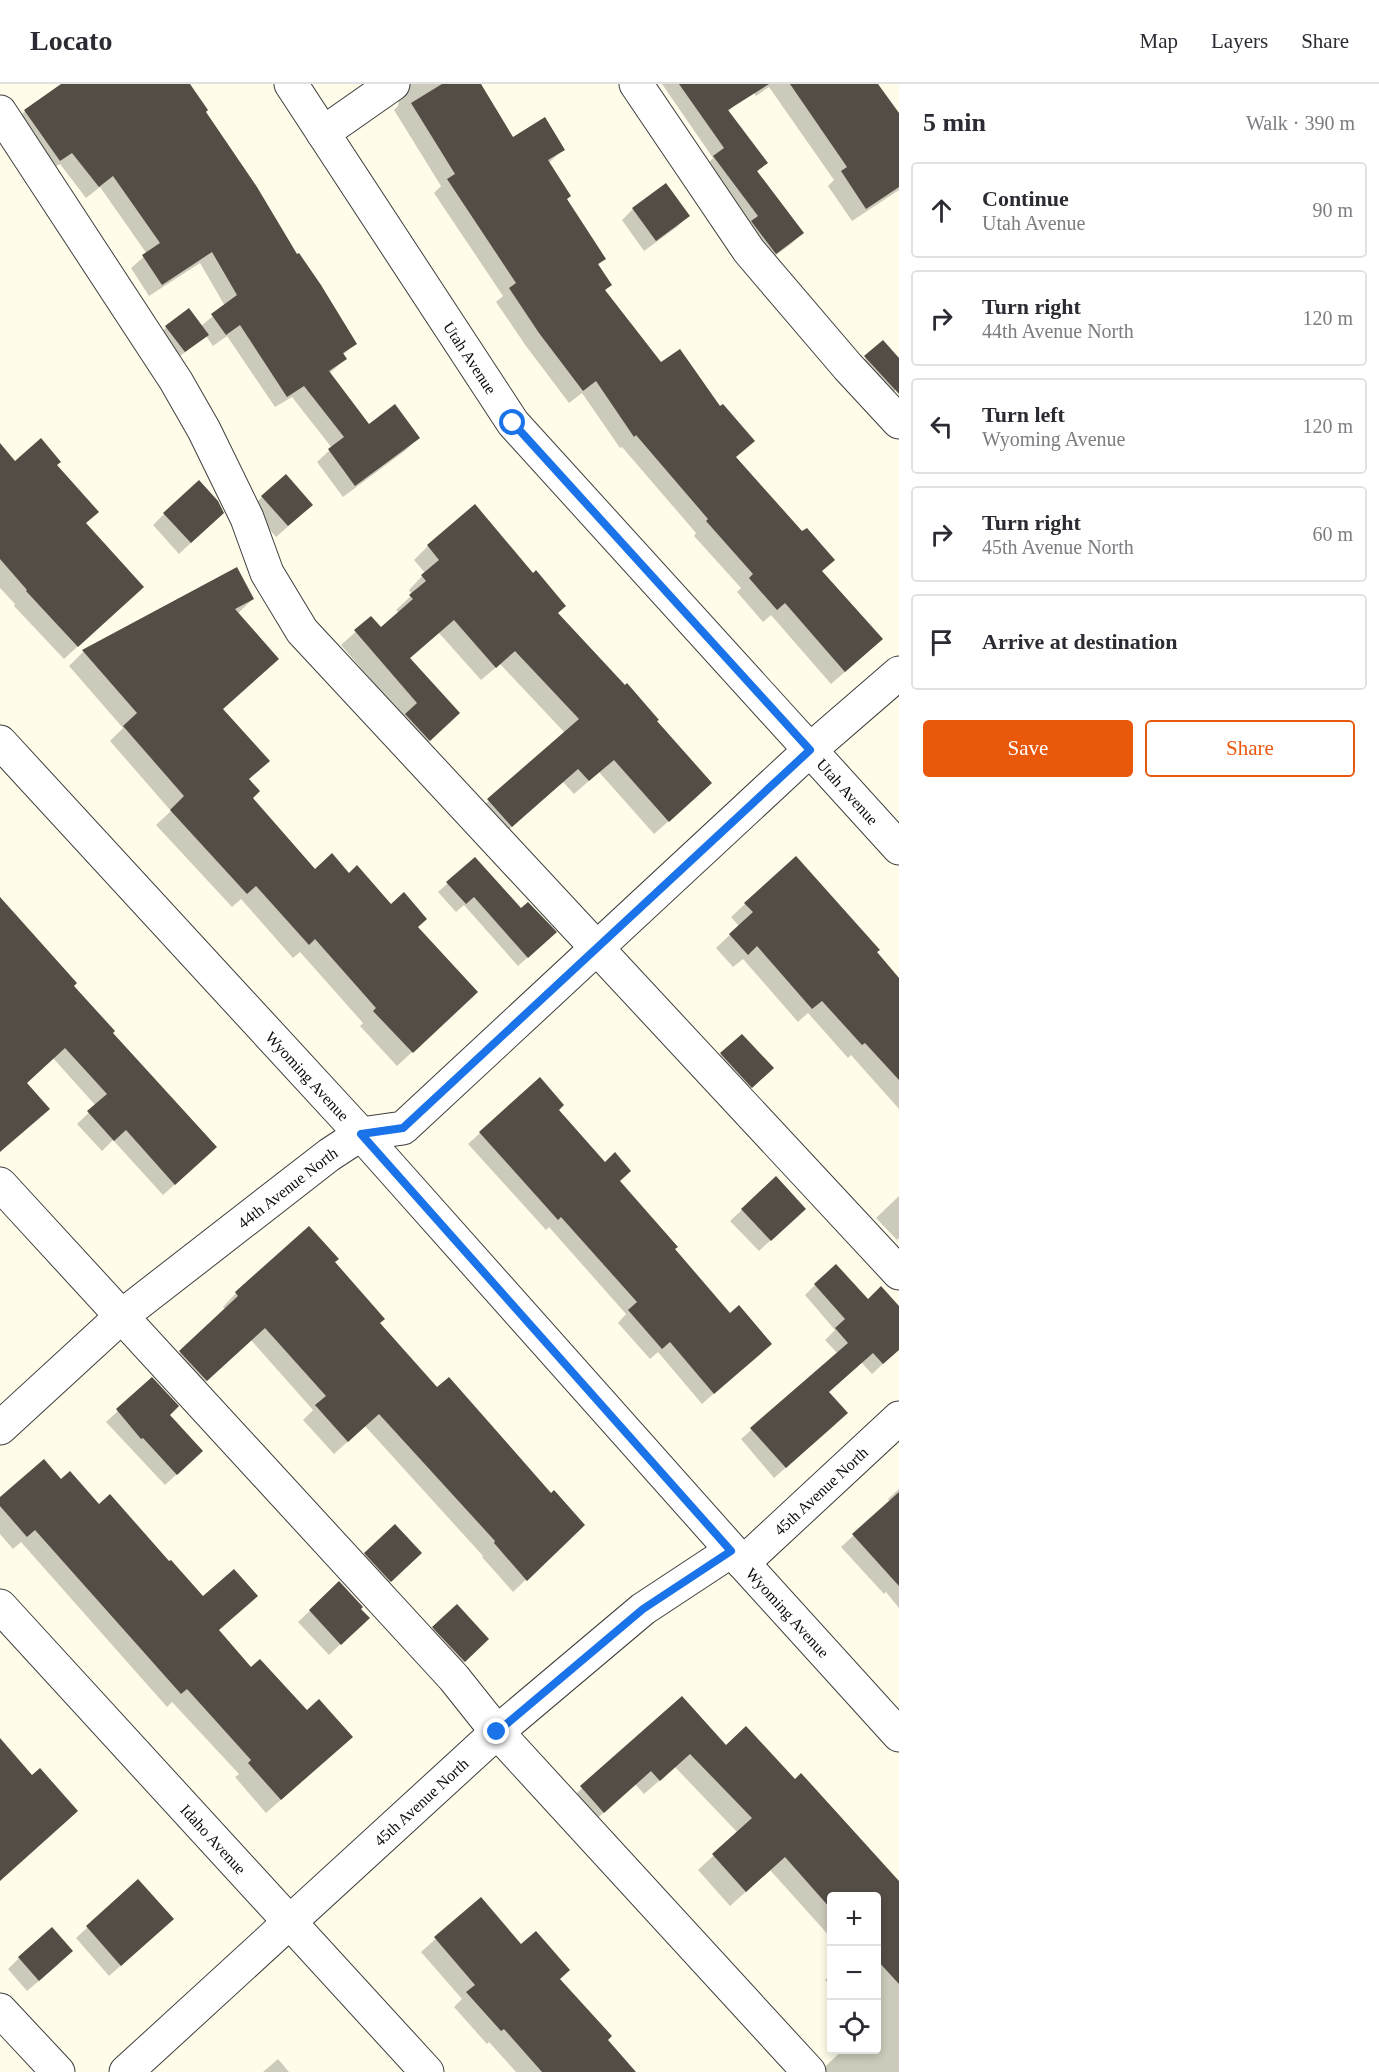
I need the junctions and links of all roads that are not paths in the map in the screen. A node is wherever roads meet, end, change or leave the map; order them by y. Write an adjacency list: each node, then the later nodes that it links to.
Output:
1 (291, 84): 5 (street, Utah Avenue)
2 (393, 84): 5 (street)
3 (636, 84): 6 (street)
4 (0, 112): 11 (street)
5 (323, 133): 9 (street, Utah Avenue)
6 (899, 422)
7 (899, 673): 9 (street, 44th Avenue North)
8 (0, 742): 12 (street, Wyoming Avenue)
9 (810, 750): 10 (street, Utah Avenue); 11 (street, 44th Avenue North)
10 (899, 848)
11 (597, 949): 12 (street, 44th Avenue North); 14 (street)
12 (361, 1134): 15 (street, 44th Avenue North); 18 (street, Wyoming Avenue)
13 (0, 1184): 15 (street)
14 (899, 1273)
15 (123, 1316): 17 (street, 44th Avenue North); 20 (street)
16 (899, 1418): 18 (street, 45th Avenue North)
17 (0, 1428)
18 (737, 1557): 20 (street, 45th Avenue North); 21 (street, Wyoming Avenue)
19 (0, 1606): 22 (street, Idaho Avenue)
20 (497, 1732): 22 (street, 45th Avenue North); 27 (street)
21 (899, 1735)
22 (289, 1921): 25 (street, 45th Avenue North); 26 (street, Idaho Avenue)
23 (0, 2010): 24 (street)
24 (58, 2072)
25 (126, 2072)
26 (427, 2072)
27 (809, 2072)

